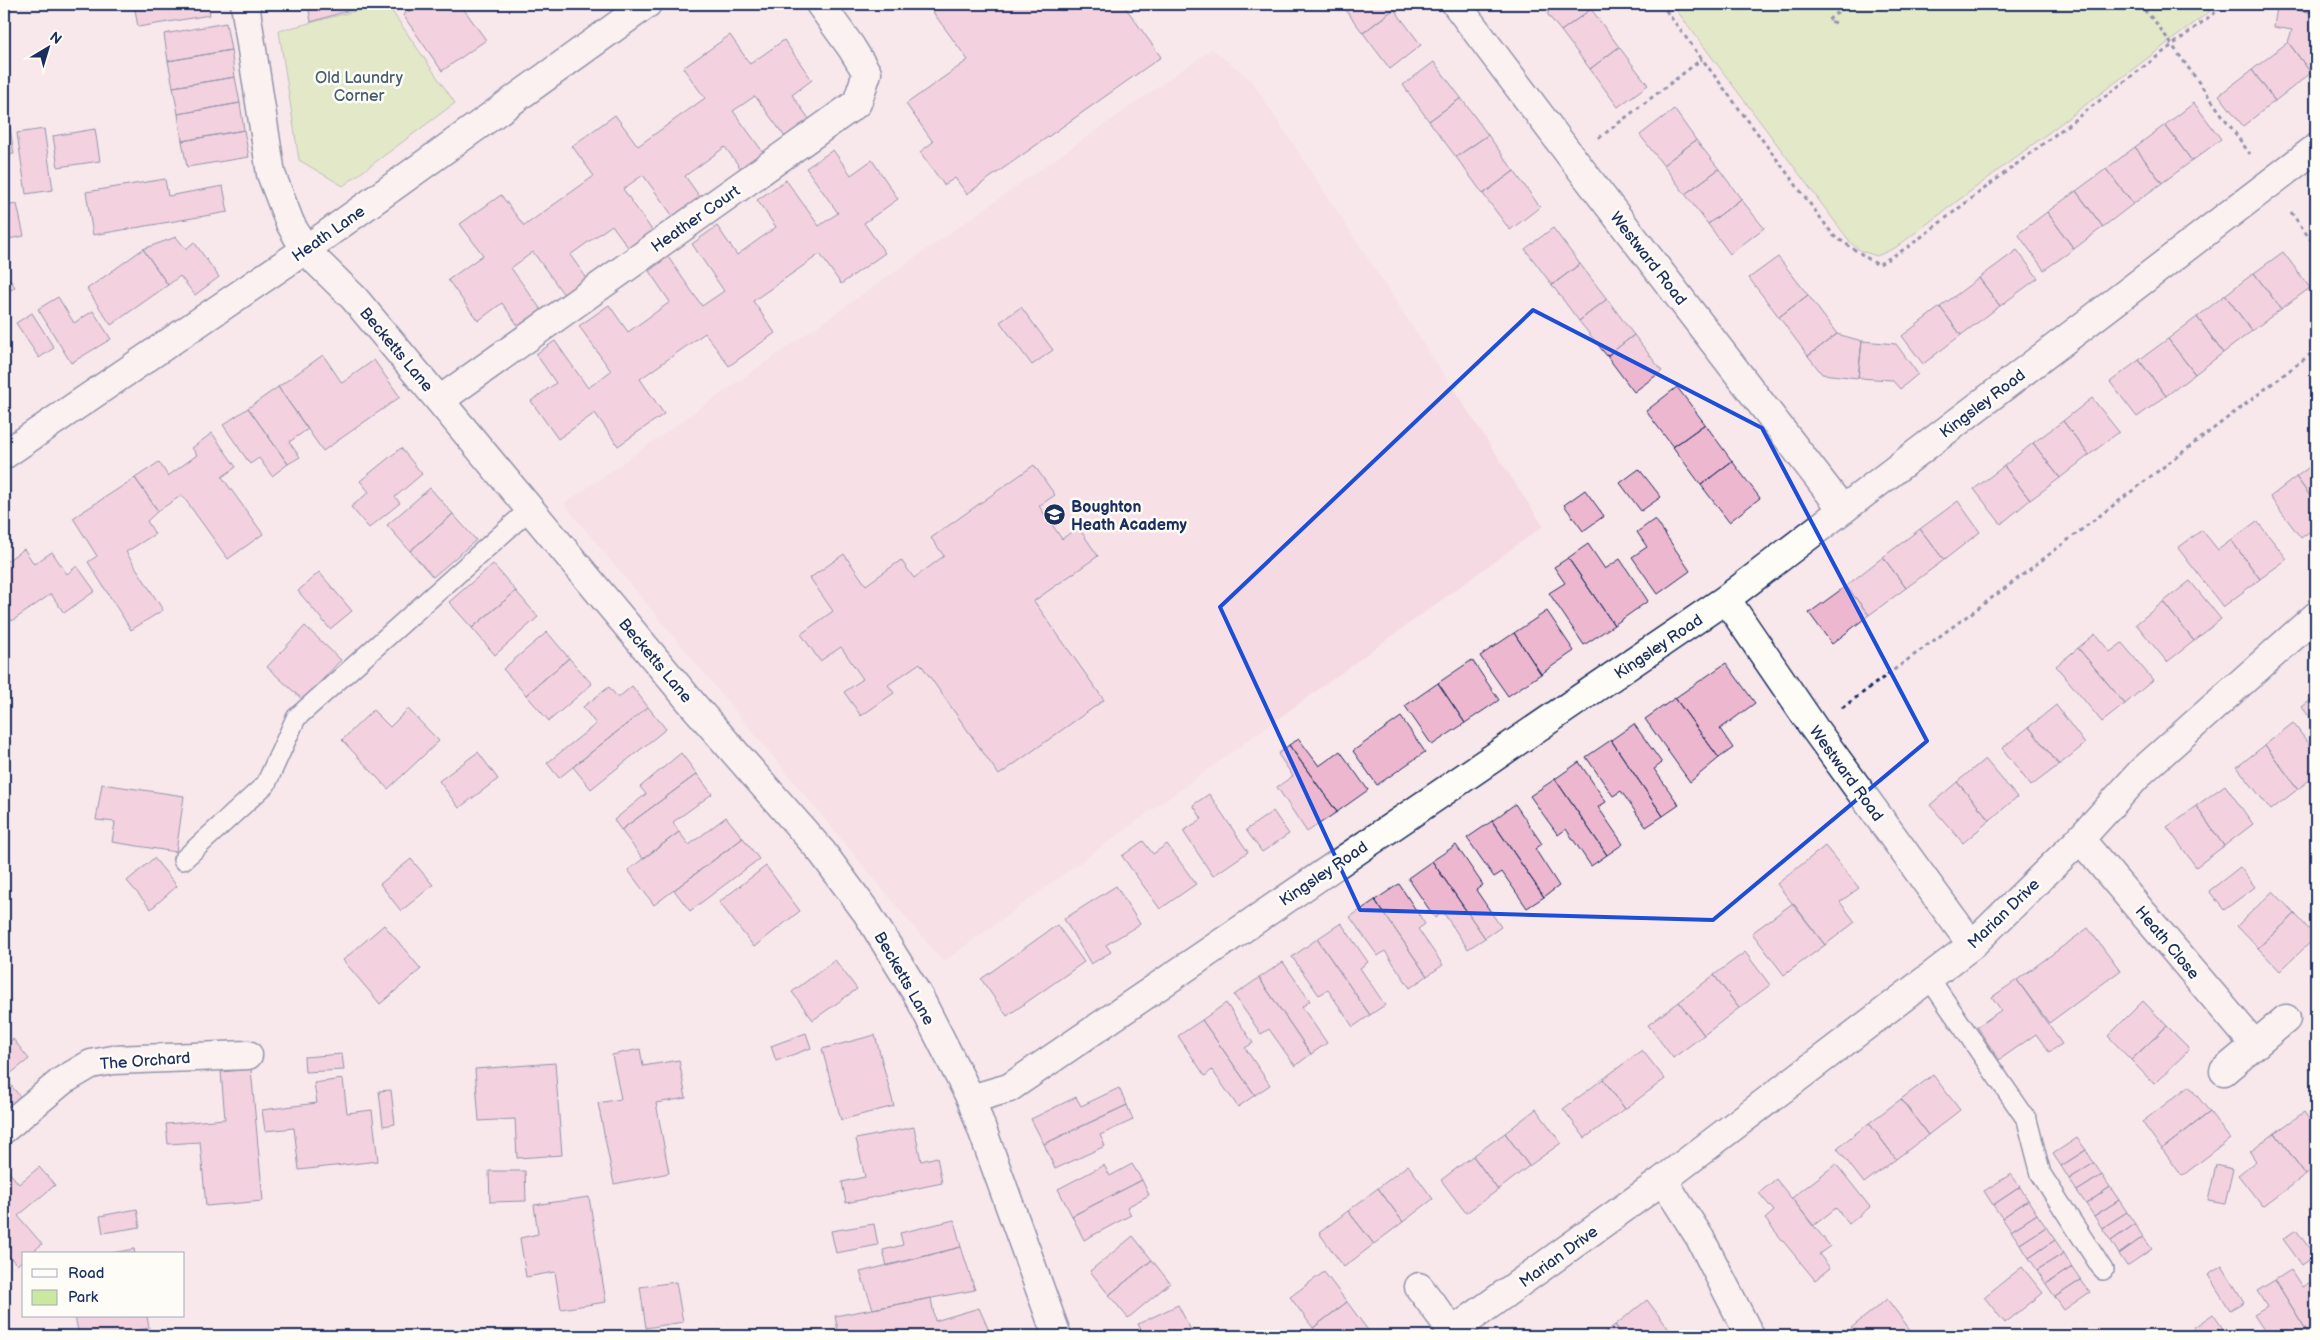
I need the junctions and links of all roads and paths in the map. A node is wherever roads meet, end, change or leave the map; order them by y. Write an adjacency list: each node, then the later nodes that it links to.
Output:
1 (245, 4): 16 (street, Becketts Lane)
2 (647, 4): 16 (street, Heath Lane)
3 (820, 4): 18 (street, Heather Court)
4 (1456, 4): 13 (street, Westward Road)
5 (1661, 4): 11 (path)
6 (1849, 4): 9 (path)
7 (2139, 4): 10 (path)
8 (2226, 4): 10 (path)
9 (1835, 23)
10 (2171, 46): 11 (path); 14 (path)
11 (1702, 59): 13 (path)
12 (2316, 148): 14 (street, Kingsley Road)
13 (1573, 159): 21 (street, Westward Road)
14 (2270, 182): 15 (path); 21 (street, Kingsley Road)
15 (2316, 247)
16 (305, 250): 18 (street, Becketts Lane); 19 (street, Heath Lane)
17 (2316, 350): 24 (path)
18 (440, 400): 20 (street, Becketts Lane)
19 (4, 455)
20 (530, 508): 26 (lane); 33 (street, Becketts Lane)
21 (1843, 510): 22 (street, Kingsley Road)
22 (1726, 599): 24 (street, Westward Road); 33 (street, Kingsley Road)
23 (2316, 616): 25 (street, Marian Drive)
24 (1814, 728): 27 (street, Westward Road)
25 (2080, 839): 27 (street, Marian Drive); 30 (street, Heath Close)
26 (183, 860)
27 (1972, 945): 28 (street, Marian Drive)
28 (1929, 978): 35 (street, Marian Drive); 36 (lane)
29 (2286, 1019): 30 (street)
30 (2255, 1045): 32 (street)
31 (248, 1054): 34 (street, The Orchard)
32 (2224, 1071)
33 (971, 1099): 39 (street, Becketts Lane)
34 (4, 1129)
35 (1663, 1180): 38 (street, Marian Drive); 40 (street)
36 (2103, 1270)
37 (1419, 1286): 38 (street, Marian Drive)
38 (1455, 1334)
39 (1057, 1336)
40 (1750, 1336)

